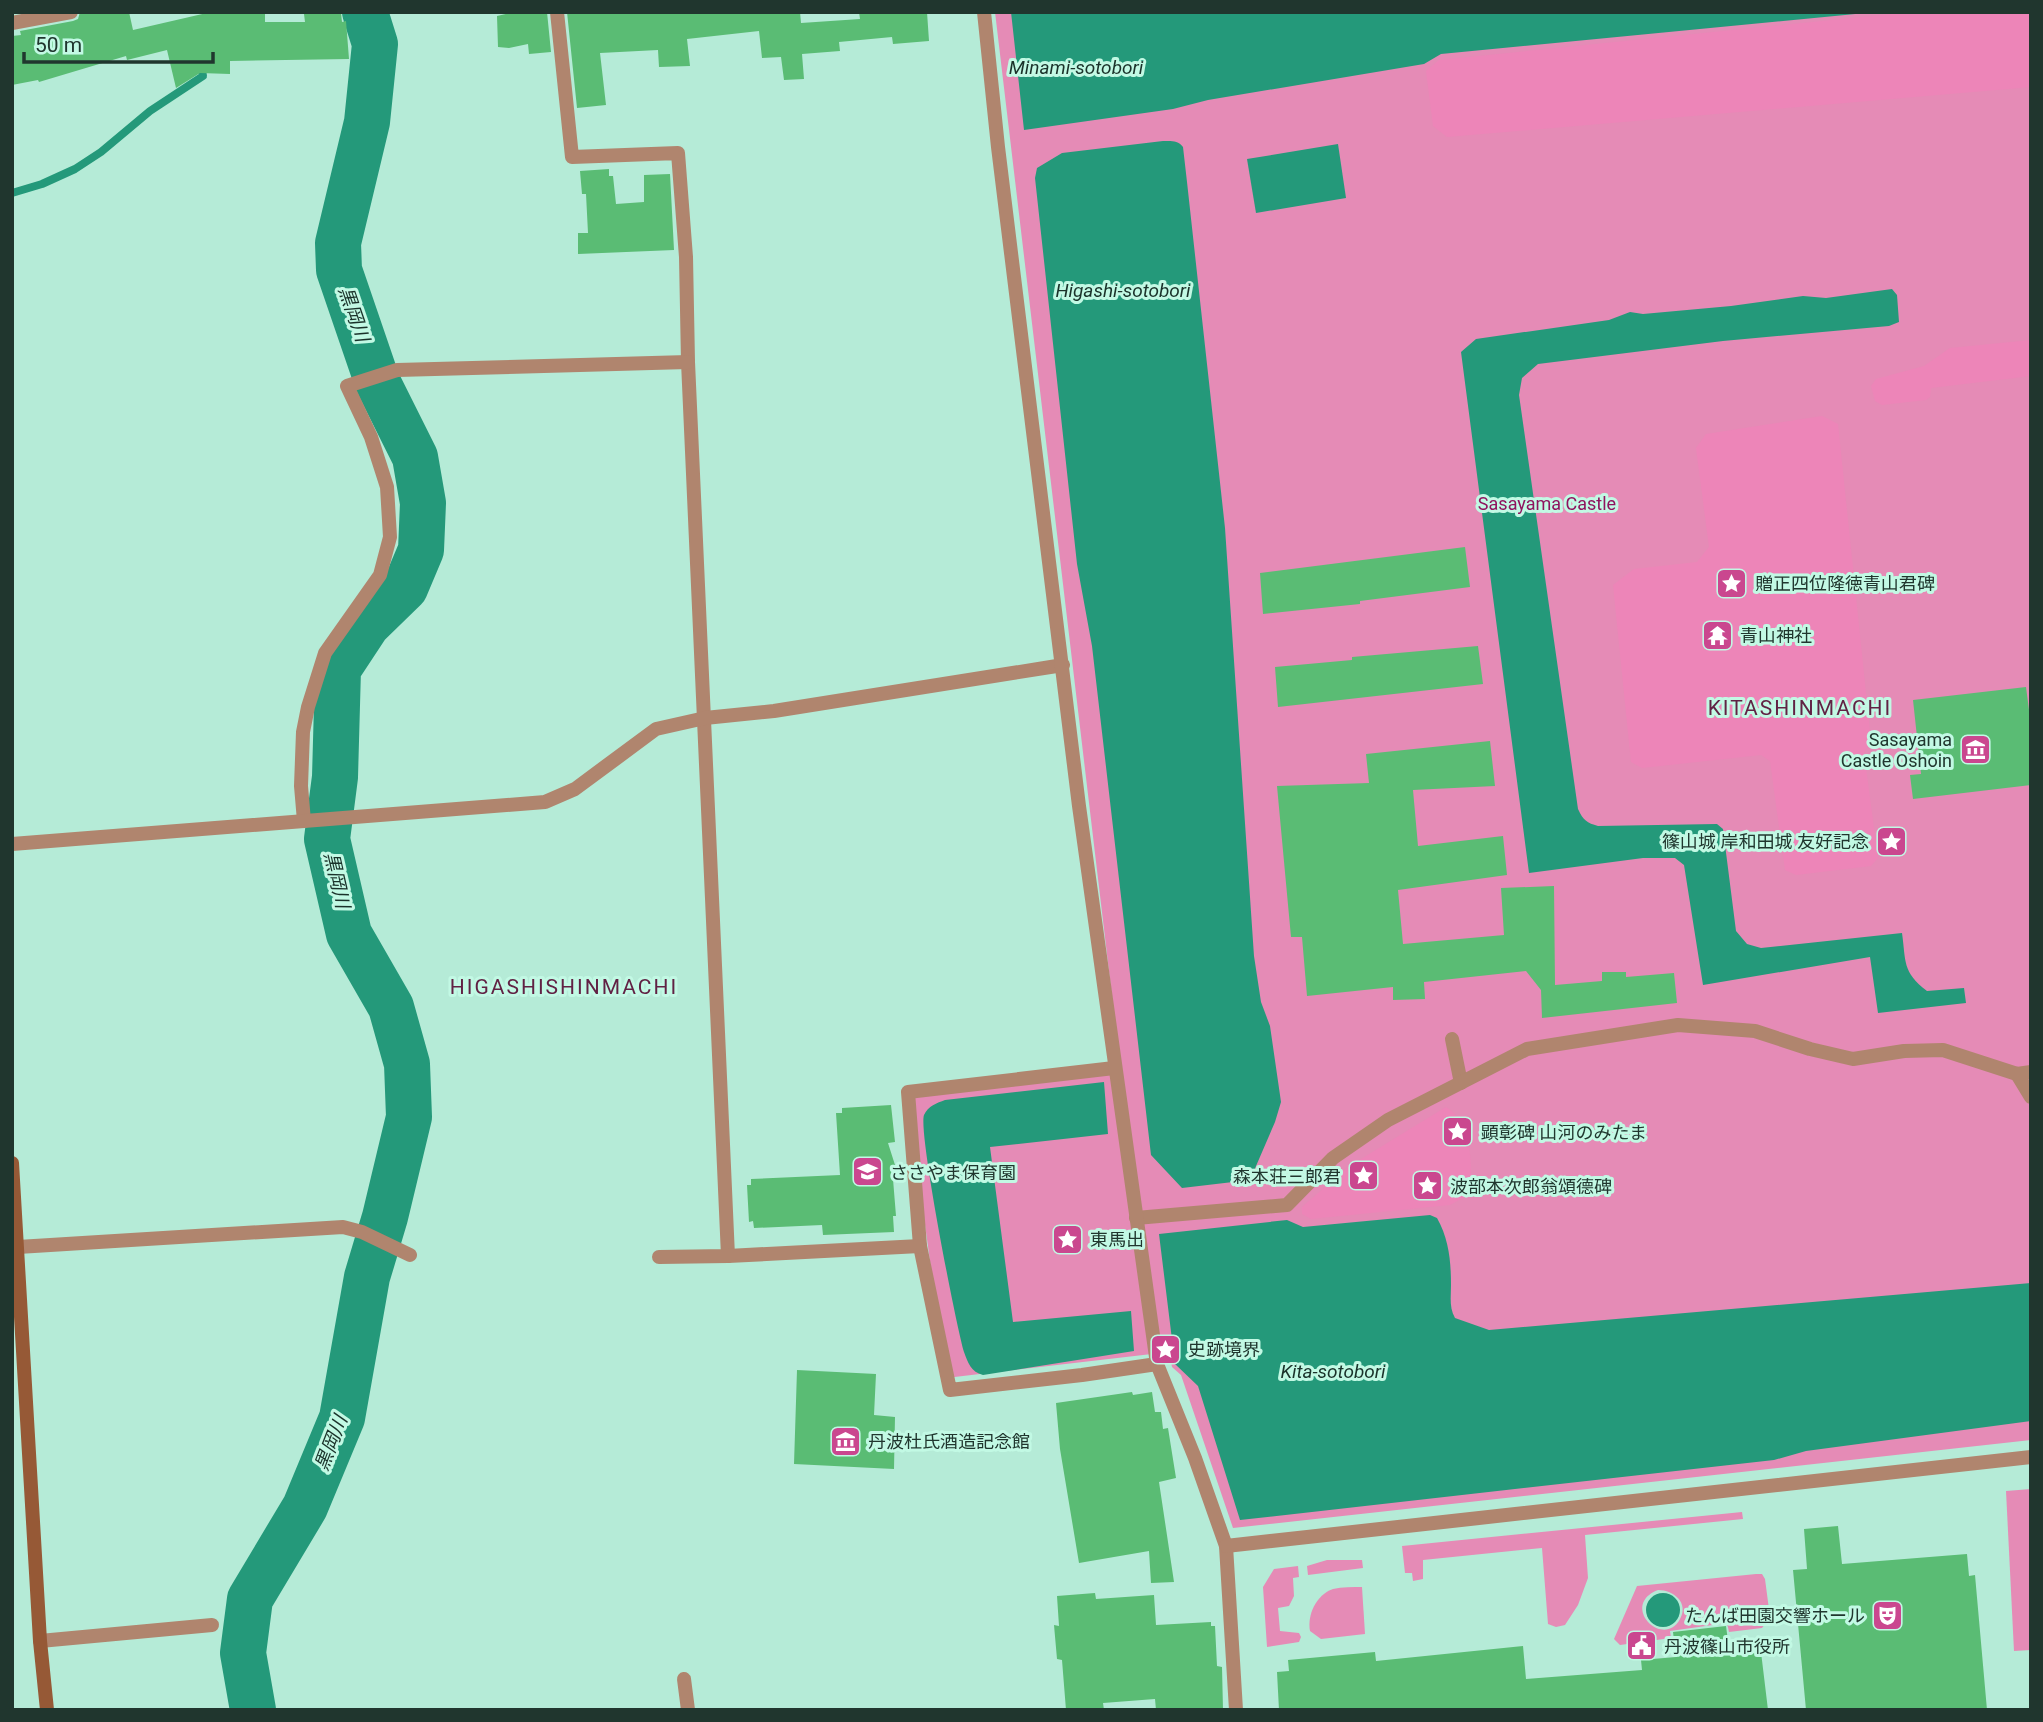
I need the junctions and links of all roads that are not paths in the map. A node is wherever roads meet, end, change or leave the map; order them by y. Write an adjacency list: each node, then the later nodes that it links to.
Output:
1 (71, 12): 4 (street)
2 (557, 12): 5 (street)
3 (984, 12): 6 (street)
4 (12, 23)
5 (688, 362): 7 (street); 8 (street)
6 (1063, 665): 7 (street); 11 (street)
7 (705, 718): 8 (street); 21 (street)
8 (308, 821): 9 (street)
9 (12, 844)
10 (1452, 1040): 13 (street)
11 (1114, 1068): 16 (street); 17 (street)
12 (2024, 1073): 13 (street); 14 (street)
13 (1461, 1083): 16 (street)
14 (2031, 1097)
15 (12, 1163): 18 (main road)
16 (1136, 1218): 22 (street)
17 (920, 1246): 21 (street); 22 (street)
18 (18, 1247): 19 (street); 26 (main road)
19 (410, 1255)
20 (659, 1256): 21 (street)
21 (728, 1256)
22 (1157, 1364): 24 (street)
23 (2031, 1457): 24 (street)
24 (1226, 1546): 30 (street)
25 (212, 1625): 26 (street)
26 (40, 1641): 28 (main road)
27 (684, 1679): 29 (street)
28 (47, 1710)
29 (688, 1710)
30 (1236, 1710)

